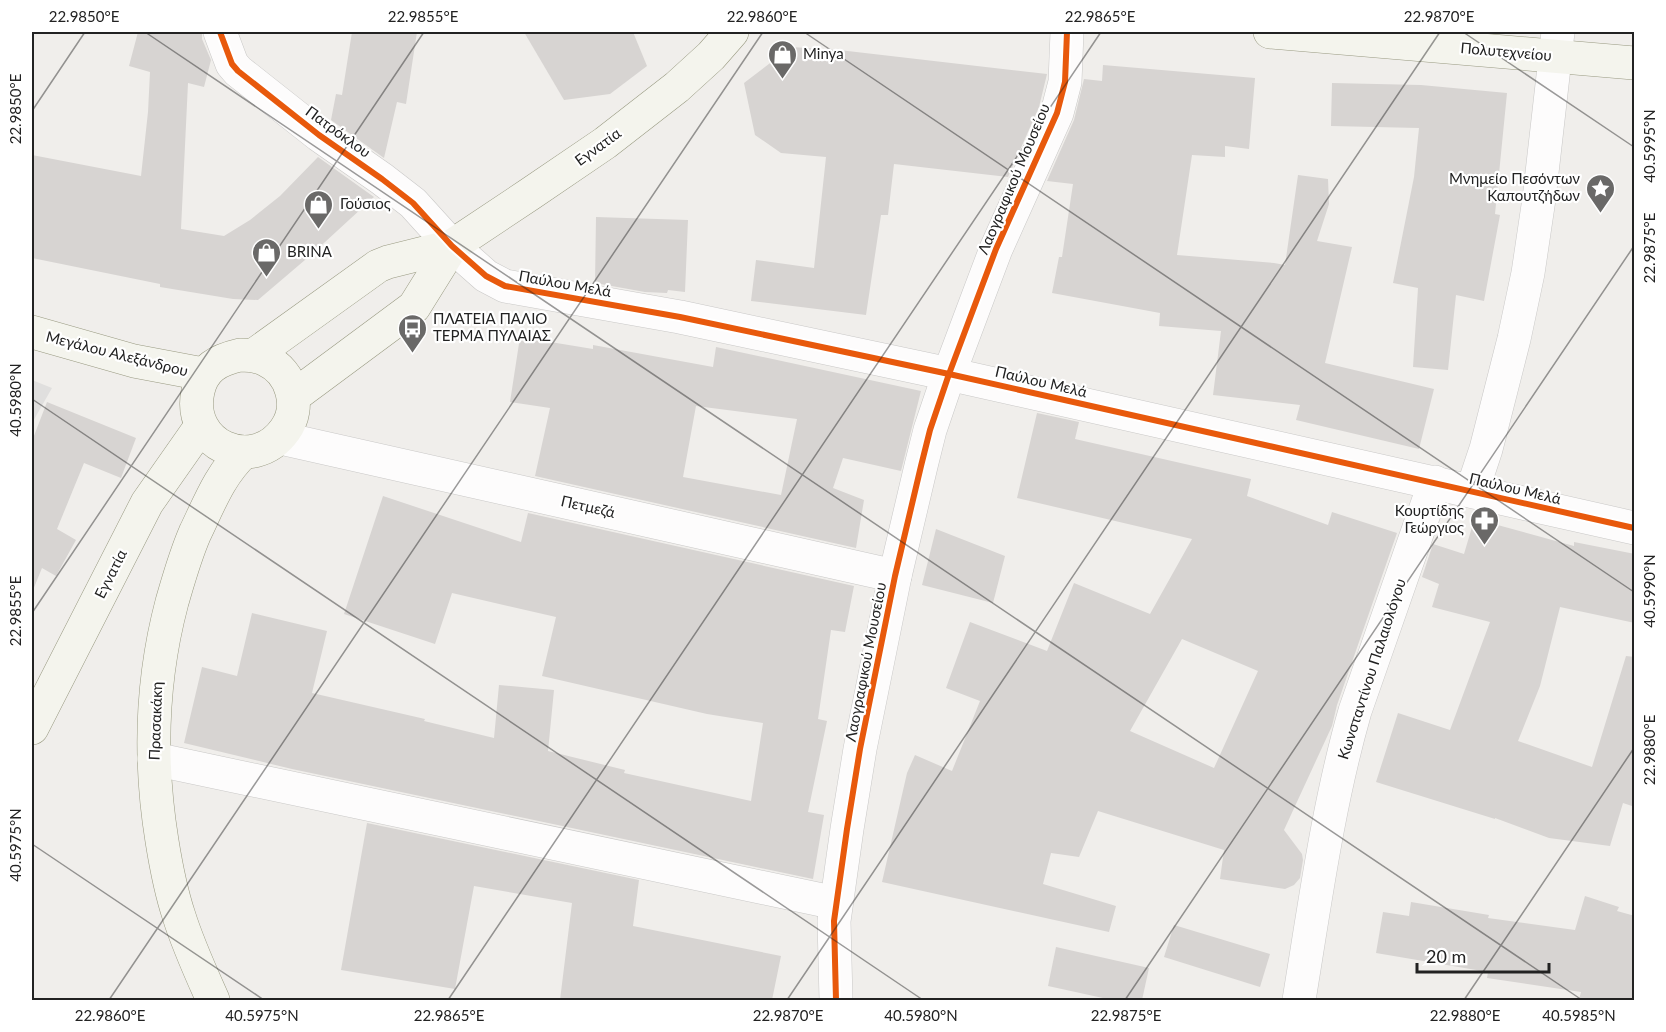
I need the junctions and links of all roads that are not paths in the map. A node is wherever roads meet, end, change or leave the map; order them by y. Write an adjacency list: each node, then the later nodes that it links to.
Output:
1 (220, 32): 7 (street, Πατρόκλου)
2 (732, 32): 7 (street, Εγνατία)
3 (1067, 32): 10 (street, Λαογραφικού Μουσείου)
4 (1270, 32): 5 (street, Πολυτεχνείου)
5 (1556, 44): 6 (street, Πολυτεχνείου); 17 (street)
6 (1635, 63)
7 (452, 246): 9 (street, Εγνατία); 10 (street, Παύλου Μελά); 12 (street, Εγνατία)
8 (32, 332): 11 (street, Μεγάλου Αλεξάνδρου)
9 (254, 356): 11 (street); 12 (street)
10 (949, 374): 16 (street, Παύλου Μελά); 19 (street, Λαογραφικού Μουσείου)
11 (203, 375): 13 (street)
12 (294, 396): 14 (street)
13 (201, 426): 15 (street); 20 (street, Εγνατία)
14 (280, 438): 15 (street); 19 (street, Πετμεζά)
15 (244, 452): 21 (street, Πρασακάκη)
16 (1436, 482): 17 (street, Παύλου Μελά); 25 (street, Κωνσταντίνου Παλαιολόγου)
17 (1472, 491): 18 (street, Παύλου Μελά)
18 (1635, 528)
19 (896, 576): 22 (street, Λαογραφικού Μουσείου)
20 (32, 728)
21 (153, 759): 22 (street); 23 (street, Πρασακάκη)
22 (836, 903): 24 (street, Λαογραφικού Μουσείου)
23 (213, 1000)
24 (836, 1000)
25 (1299, 1000)

